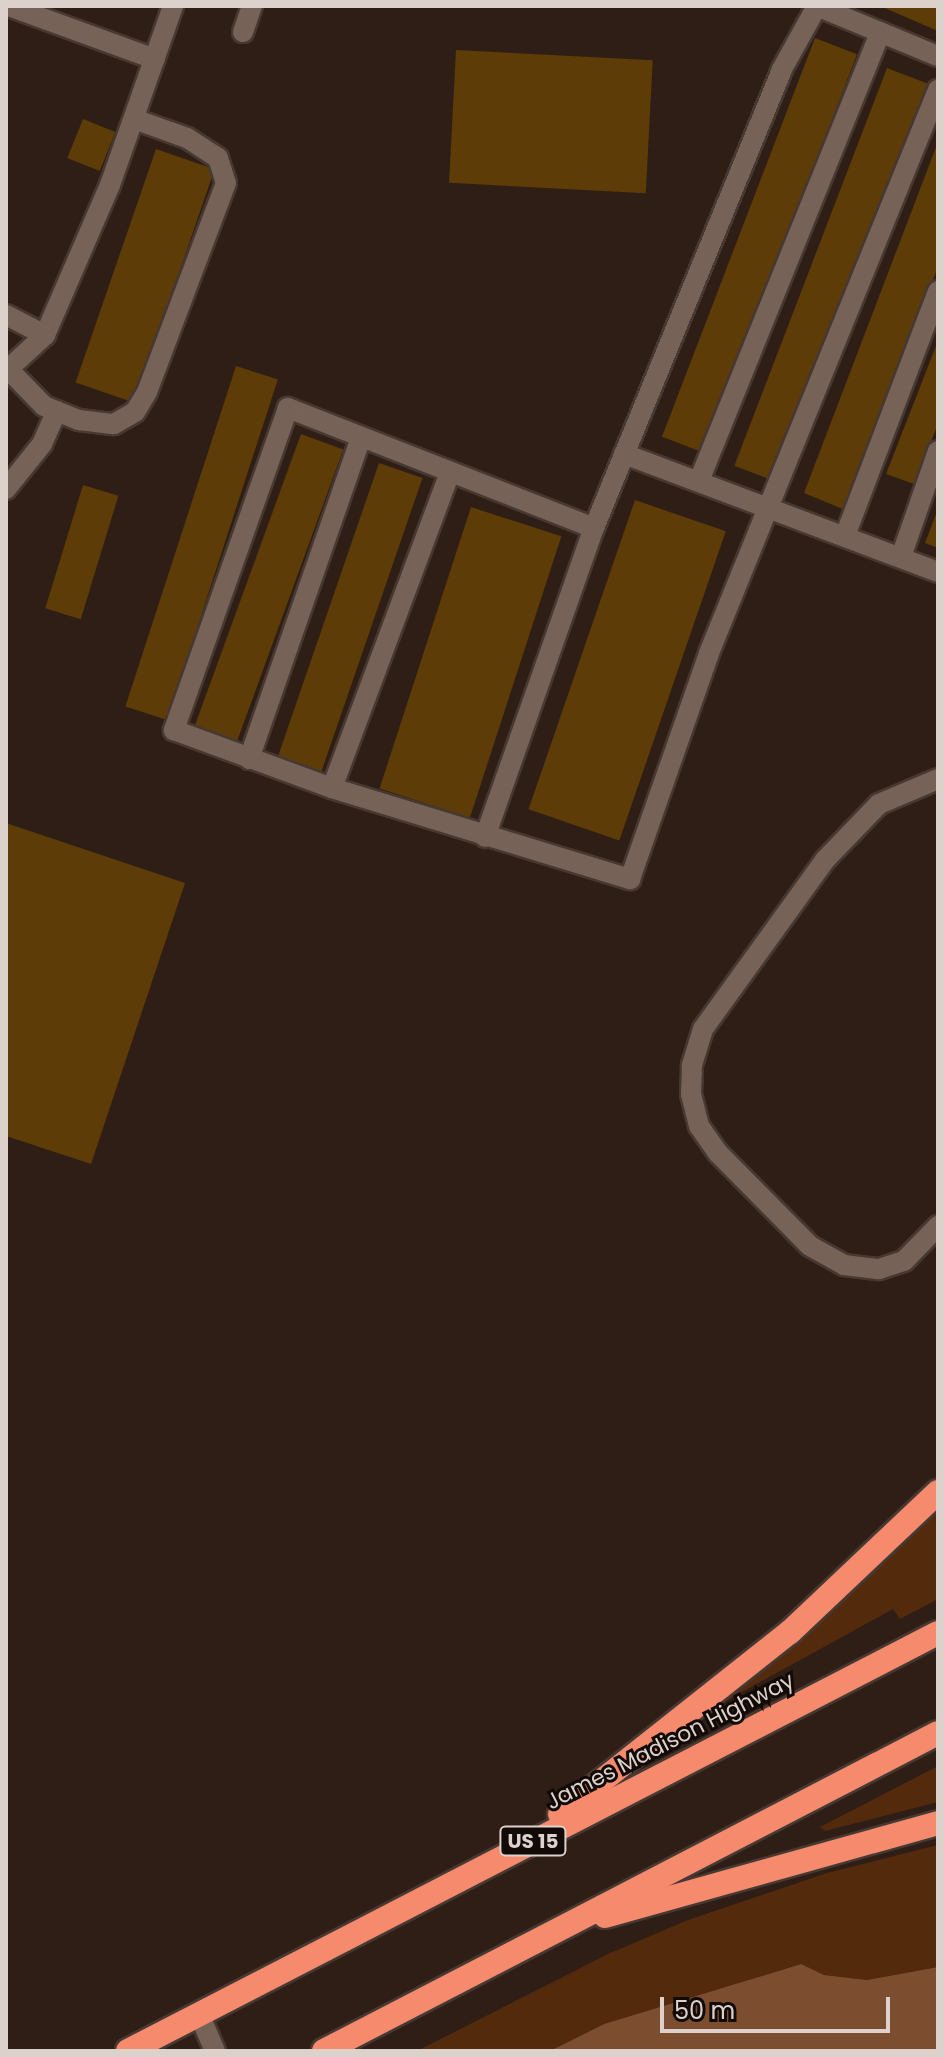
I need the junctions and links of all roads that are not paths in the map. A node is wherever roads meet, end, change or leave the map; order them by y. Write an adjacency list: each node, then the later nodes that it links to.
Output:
1 (9, 6): 8 (lane)
2 (173, 6): 8 (lane)
3 (252, 6): 5 (lane)
4 (817, 6): 6 (lane); 18 (lane)
5 (243, 32)
6 (880, 32): 7 (lane); 20 (lane)
7 (938, 56)
8 (155, 59): 10 (lane)
9 (938, 90): 22 (lane)
10 (134, 119): 13 (lane); 15 (lane)
11 (938, 291): 24 (lane)
12 (6, 315): 13 (lane)
13 (45, 335): 14 (lane)
14 (7, 370): 15 (lane)
15 (57, 411): 21 (lane)
16 (361, 437): 19 (lane); 27 (lane); 27 (lane)
17 (938, 451): 25 (lane)
18 (624, 454): 20 (lane); 23 (lane)
19 (450, 472): 23 (lane); 29 (lane)
20 (699, 481): 22 (lane)
21 (6, 489)
22 (772, 508): 24 (lane); 30 (lane)
23 (594, 528): 30 (lane)
24 (845, 536): 25 (lane)
25 (901, 557): 26 (lane)
26 (938, 572)
27 (249, 759): 29 (lane)
28 (938, 779): 31 (lane)
29 (332, 788): 30 (lane)
30 (485, 837)
31 (938, 1226)
32 (938, 1492): 36 (highway)
33 (938, 1633): 36 (highway, James Madison Highway / US 15)
34 (938, 1733): 37 (highway)
35 (938, 1823): 37 (highway)
36 (514, 1851): 38 (highway, James Madison Highway / US 15)
37 (560, 1928): 41 (highway)
38 (199, 2014): 39 (highway, James Madison Highway / US 15); 40 (lane)
39 (128, 2051)
40 (215, 2051)
41 (324, 2051)

